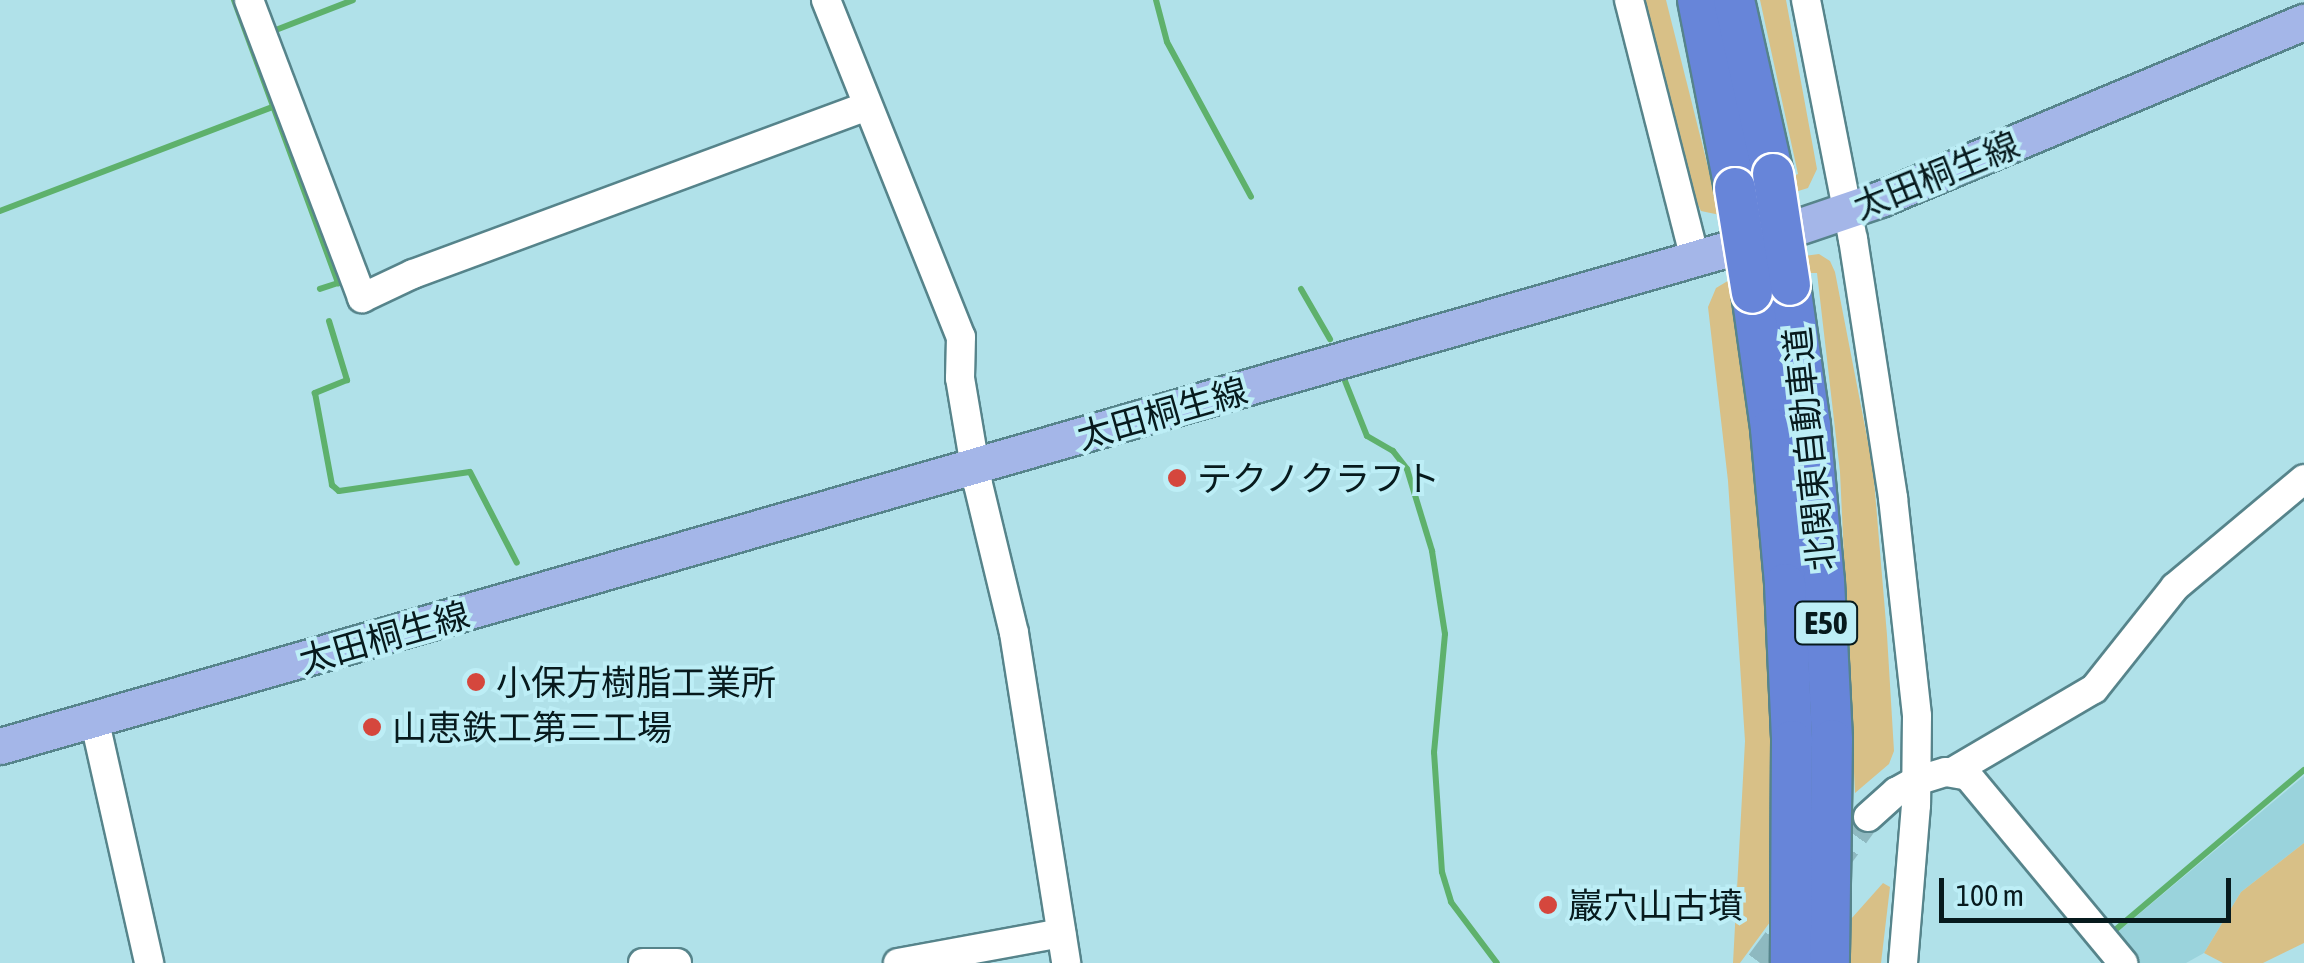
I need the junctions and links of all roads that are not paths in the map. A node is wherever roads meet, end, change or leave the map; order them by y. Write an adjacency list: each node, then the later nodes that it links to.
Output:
1 (249, 0): 9 (street)
2 (826, 0): 9 (street)
3 (1629, 0): 12 (street)
4 (1683, 0): 10 (highway)
5 (1698, 0): 10 (highway, 北関東自動車道 / E50)
6 (1734, 0): 13 (highway, 北関東自動車道 / E50, bridge)
7 (1806, 0): 11 (street)
8 (2304, 22): 11 (main road, 太田桐生線)
9 (866, 106): 14 (street)
10 (1723, 121): 13 (highway, 北関東自動車道 / E50, bridge)
11 (1847, 211): 12 (main road, 太田桐生線); 19 (street)
12 (1695, 259): 14 (main road, 太田桐生線)
13 (1771, 289): 27 (highway, 北関東自動車道 / E50); 28 (highway, 北関東自動車道 / E50)
14 (975, 465): 16 (main road, 太田桐生線); 21 (street)
15 (2304, 479): 18 (street)
16 (94, 718): 17 (main road, 太田桐生線); 22 (street)
17 (0, 746)
18 (1954, 771): 19 (street); 30 (street)
19 (1916, 781): 20 (street); 29 (street)
20 (1868, 817)
21 (1061, 932): 25 (street); 26 (street)
22 (149, 963)
23 (644, 963): 24 (street)
24 (677, 963)
25 (898, 963)
26 (1066, 963)
27 (1791, 963)
28 (1829, 963)
29 (1903, 963)
30 (2123, 963)

